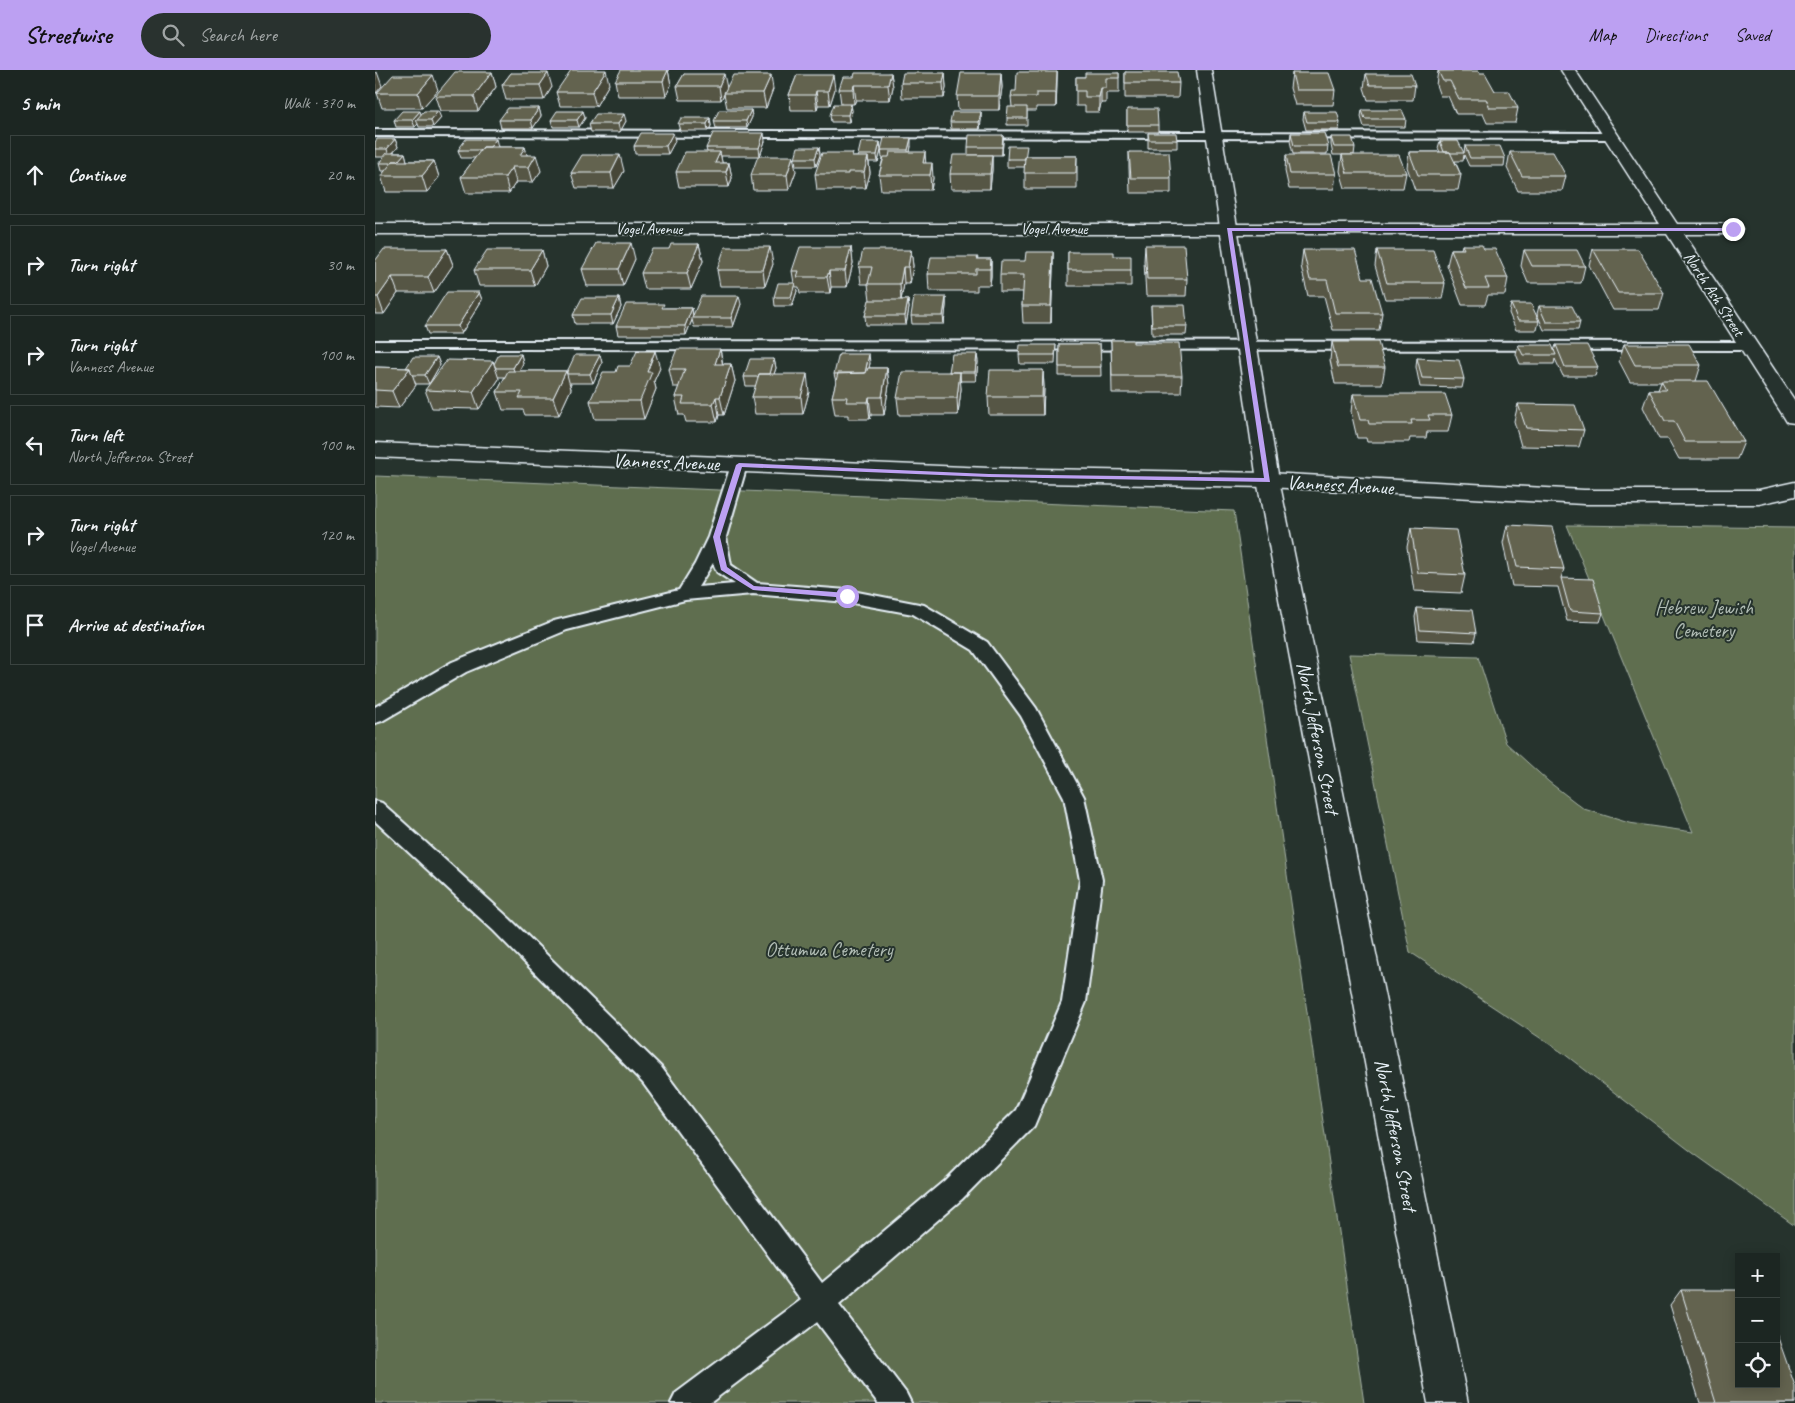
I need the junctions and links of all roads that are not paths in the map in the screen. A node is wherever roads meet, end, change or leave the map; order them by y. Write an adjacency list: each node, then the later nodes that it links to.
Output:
1 (1205, 70): 4 (street, North Jefferson Street)
2 (1568, 70): 5 (street, North Ash Street)
3 (375, 133): 4 (lane)
4 (1215, 135): 5 (lane); 7 (street, North Jefferson Street)
5 (1611, 136): 8 (street, North Ash Street)
6 (375, 229): 7 (street, Vogel Avenue)
7 (1229, 229): 8 (street, Vogel Avenue); 11 (street, North Jefferson Street)
8 (1672, 229): 9 (street, Vogel Avenue); 12 (street, North Ash Street)
9 (1733, 229)
10 (375, 345): 11 (lane)
11 (1247, 345): 12 (lane); 16 (street, North Jefferson Street)
12 (1748, 346): 13 (street, North Ash Street)
13 (1795, 417)
14 (375, 450): 15 (street, Vanness Avenue)
15 (739, 465): 16 (street, Vanness Avenue); 18 (lane)
16 (1268, 480): 17 (street, Vanness Avenue); 26 (street, North Jefferson Street)
17 (1795, 488)
18 (717, 537): 19 (lane); 20 (lane)
19 (753, 588): 20 (lane); 23 (lane)
20 (685, 594): 21 (lane)
21 (375, 716)
22 (375, 809): 23 (lane)
23 (820, 1303): 24 (lane); 25 (lane)
24 (686, 1403)
25 (896, 1403)
26 (1448, 1403)

